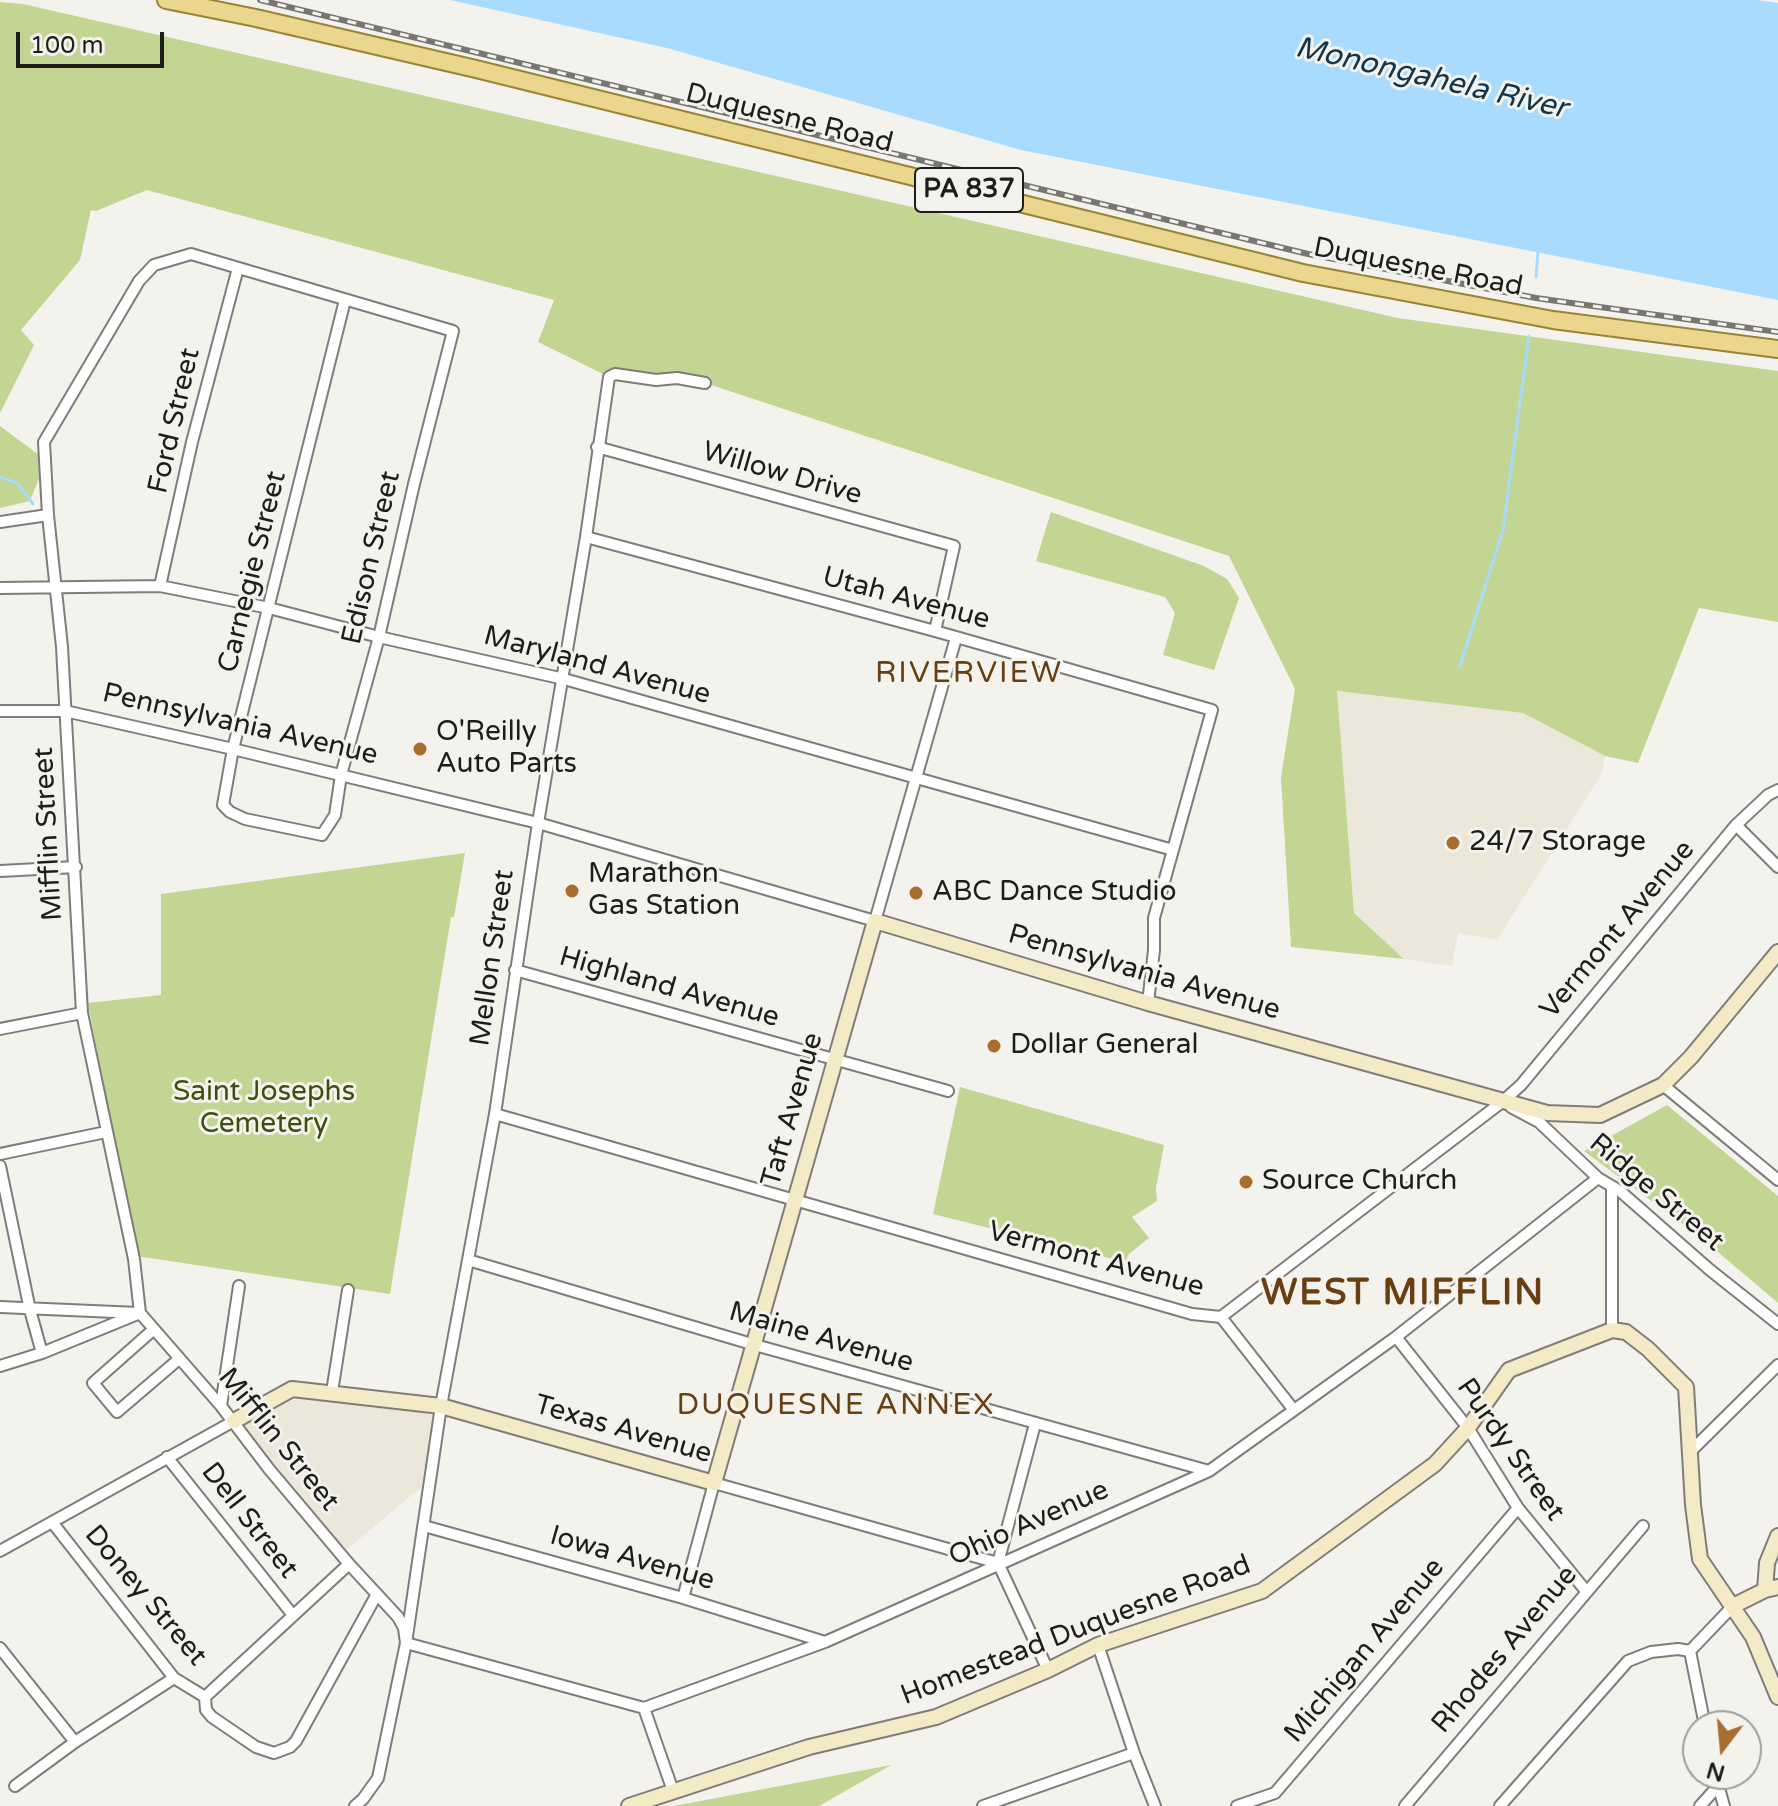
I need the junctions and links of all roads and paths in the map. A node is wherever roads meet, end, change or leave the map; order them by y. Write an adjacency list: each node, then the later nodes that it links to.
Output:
1 (166, 0): 5 (main road, Duquesne Road / PA 837)
2 (238, 268): 3 (street, Mifflin Street); 8 (street, Mifflin Street); 12 (street, Ford Street)
3 (345, 300): 4 (street, Mifflin Street); 14 (street, Carnegie Street)
4 (453, 331): 16 (street, Edison Street)
5 (1778, 349)
6 (705, 383): 7 (street, Mellon Street)
7 (597, 447): 10 (street, Mellon Street); 15 (street, Willow Drive)
8 (48, 515): 9 (street); 11 (street, Mifflin Street)
9 (0, 522)
10 (586, 537): 15 (street, Utah Avenue); 18 (street, Mellon Street)
11 (57, 586): 12 (street, Maryland Avenue); 13 (street, Maryland Avenue); 20 (street, Mifflin Street)
12 (160, 586): 14 (street, Maryland Avenue)
13 (0, 588)
14 (269, 608): 16 (street, Maryland Avenue); 21 (street, Carnegie Street)
15 (935, 631): 17 (street, Utah Avenue)
16 (379, 637): 18 (street, Maryland Avenue); 22 (street, Edison Street)
17 (956, 638): 23 (street, Taft Avenue); 28 (street, Utah Avenue)
18 (564, 679): 23 (street, Maryland Avenue); 26 (street, Mellon Street)
19 (0, 711): 20 (street, Pennsylvania Avenue)
20 (65, 711): 21 (street, Pennsylvania Avenue); 29 (street, Mifflin Street)
21 (233, 749): 22 (street, Pennsylvania Avenue); 25 (street, Carnegie Street)
22 (341, 775): 25 (street, Edison Street); 26 (street, Pennsylvania Avenue)
23 (915, 777): 28 (street, Maryland Avenue); 32 (street, Taft Avenue)
24 (1778, 790): 27 (street, Vermont Avenue)
25 (338, 797)
26 (538, 823): 32 (street, Pennsylvania Avenue); 34 (street, Mellon Street)
27 (1736, 825): 30 (street); 41 (street, Vermont Avenue)
28 (1173, 850): 35 (street)
29 (76, 867): 31 (street); 36 (street, Mifflin Street)
30 (1778, 867)
31 (0, 871)
32 (875, 921): 35 (street, Pennsylvania Avenue); 38 (street, Taft Avenue)
33 (1778, 952): 39 (street, Pennsylvania Avenue)
34 (515, 970): 38 (street, Highland Avenue); 42 (street, Mellon Street)
35 (1148, 1003): 41 (street, Pennsylvania Avenue)
36 (82, 1013): 37 (street); 43 (street, Mifflin Street)
37 (0, 1029)
38 (834, 1060): 40 (street, Highland Avenue); 49 (street, Taft Avenue)
39 (1663, 1085): 41 (street, Pennsylvania Avenue); 47 (street)
40 (948, 1091)
41 (1502, 1102): 46 (street, Ridge Street); 56 (street, Vermont Avenue)
42 (495, 1114): 49 (street, Vermont Avenue); 50 (street, Mellon Street)
43 (106, 1132): 44 (street); 55 (street, Mifflin Street)
44 (0, 1154)
45 (0, 1166): 54 (street)
46 (1598, 1178): 48 (street, Ridge Street); 60 (street, Ohio Avenue)
47 (1778, 1180)
48 (1612, 1188): 57 (street, Ridge Street); 59 (street)
49 (795, 1200): 56 (street, Vermont Avenue); 61 (street, Taft Avenue)
50 (468, 1260): 61 (street, Maine Avenue); 68 (street, Mellon Street)
51 (239, 1286): 67 (street)
52 (348, 1290): 66 (street)
53 (0, 1307): 54 (street)
54 (30, 1310): 55 (street); 62 (street)
55 (140, 1313): 58 (street, Mifflin Street); 62 (street)
56 (1221, 1317): 69 (street)
57 (1778, 1324)
58 (154, 1329): 63 (street, Mifflin Street); 63 (street)
59 (1612, 1330): 72 (street, Homestead Duquesne Road); 73 (street)
60 (1396, 1337): 69 (street, Ohio Avenue); 72 (street, Purdy Street)
61 (755, 1345): 71 (street, Maine Avenue); 76 (street, Taft Avenue)
62 (42, 1353): 65 (street)
63 (179, 1359): 67 (street, Mifflin Street)
64 (1778, 1365): 73 (street)
65 (0, 1366)
66 (332, 1392): 68 (street, Texas Avenue); 70 (street, Texas Avenue)
67 (221, 1406): 70 (street, Mifflin Street)
68 (441, 1406): 76 (street, Texas Avenue); 79 (street, Mellon Street)
69 (1293, 1409): 75 (street, Ohio Avenue)
70 (234, 1421): 74 (street); 84 (street, Mifflin Street)
71 (1035, 1424): 75 (street, Maine Avenue); 83 (street)
72 (1468, 1428): 77 (street, Purdy Street); 93 (street, Homestead Duquesne Road)
73 (1690, 1452): 89 (street)
74 (167, 1457): 78 (street); 90 (street, Dell Street)
75 (1209, 1471): 83 (street, Ohio Avenue)
76 (714, 1483): 83 (street, Texas Avenue); 88 (street, Taft Avenue)
77 (1518, 1508): 86 (street, Purdy Street); 111 (street, Michigan Avenue)
78 (52, 1522): 82 (street); 97 (street, Doney Street)
79 (424, 1526): 88 (street, Iowa Avenue); 92 (street, Mellon Street)
80 (1643, 1526): 86 (street, Rhodes Avenue)
81 (1778, 1536): 85 (street)
82 (0, 1551)
83 (998, 1563): 91 (street, Ohio Avenue); 96 (street)
84 (349, 1564): 87 (street, Mifflin Street); 90 (street)
85 (1772, 1589): 89 (street)
86 (1586, 1591): 112 (street, Rhodes Avenue)
87 (377, 1594): 92 (street, Mifflin Street); 98 (street)
88 (683, 1598): 91 (street, Iowa Avenue)
89 (1733, 1606): 95 (street); 99 (street)
90 (292, 1614): 98 (street)
91 (825, 1642): 100 (street, Ohio Avenue)
92 (406, 1643): 100 (street); 107 (street, Mellon Street)
93 (1098, 1645): 96 (street, Homestead Duquesne Road); 103 (street)
94 (0, 1648): 102 (street)
95 (1690, 1651): 101 (street); 113 (street)
96 (1048, 1670): 106 (street, Homestead Duquesne Road)
97 (174, 1678): 98 (street, Doney Street); 102 (street)
98 (205, 1697)
99 (1778, 1697)
100 (644, 1708): 106 (street)
101 (1702, 1710)
102 (75, 1742): 104 (street)
103 (1134, 1753): 109 (street); 110 (street)
104 (15, 1786)
105 (1714, 1790): 114 (street)
106 (673, 1791): 108 (street, Homestead Duquesne Road)
107 (355, 1806)
108 (629, 1806)
109 (983, 1806)
110 (1155, 1806)
111 (1237, 1806)
112 (1405, 1806)
113 (1500, 1806)
114 (1700, 1806)

